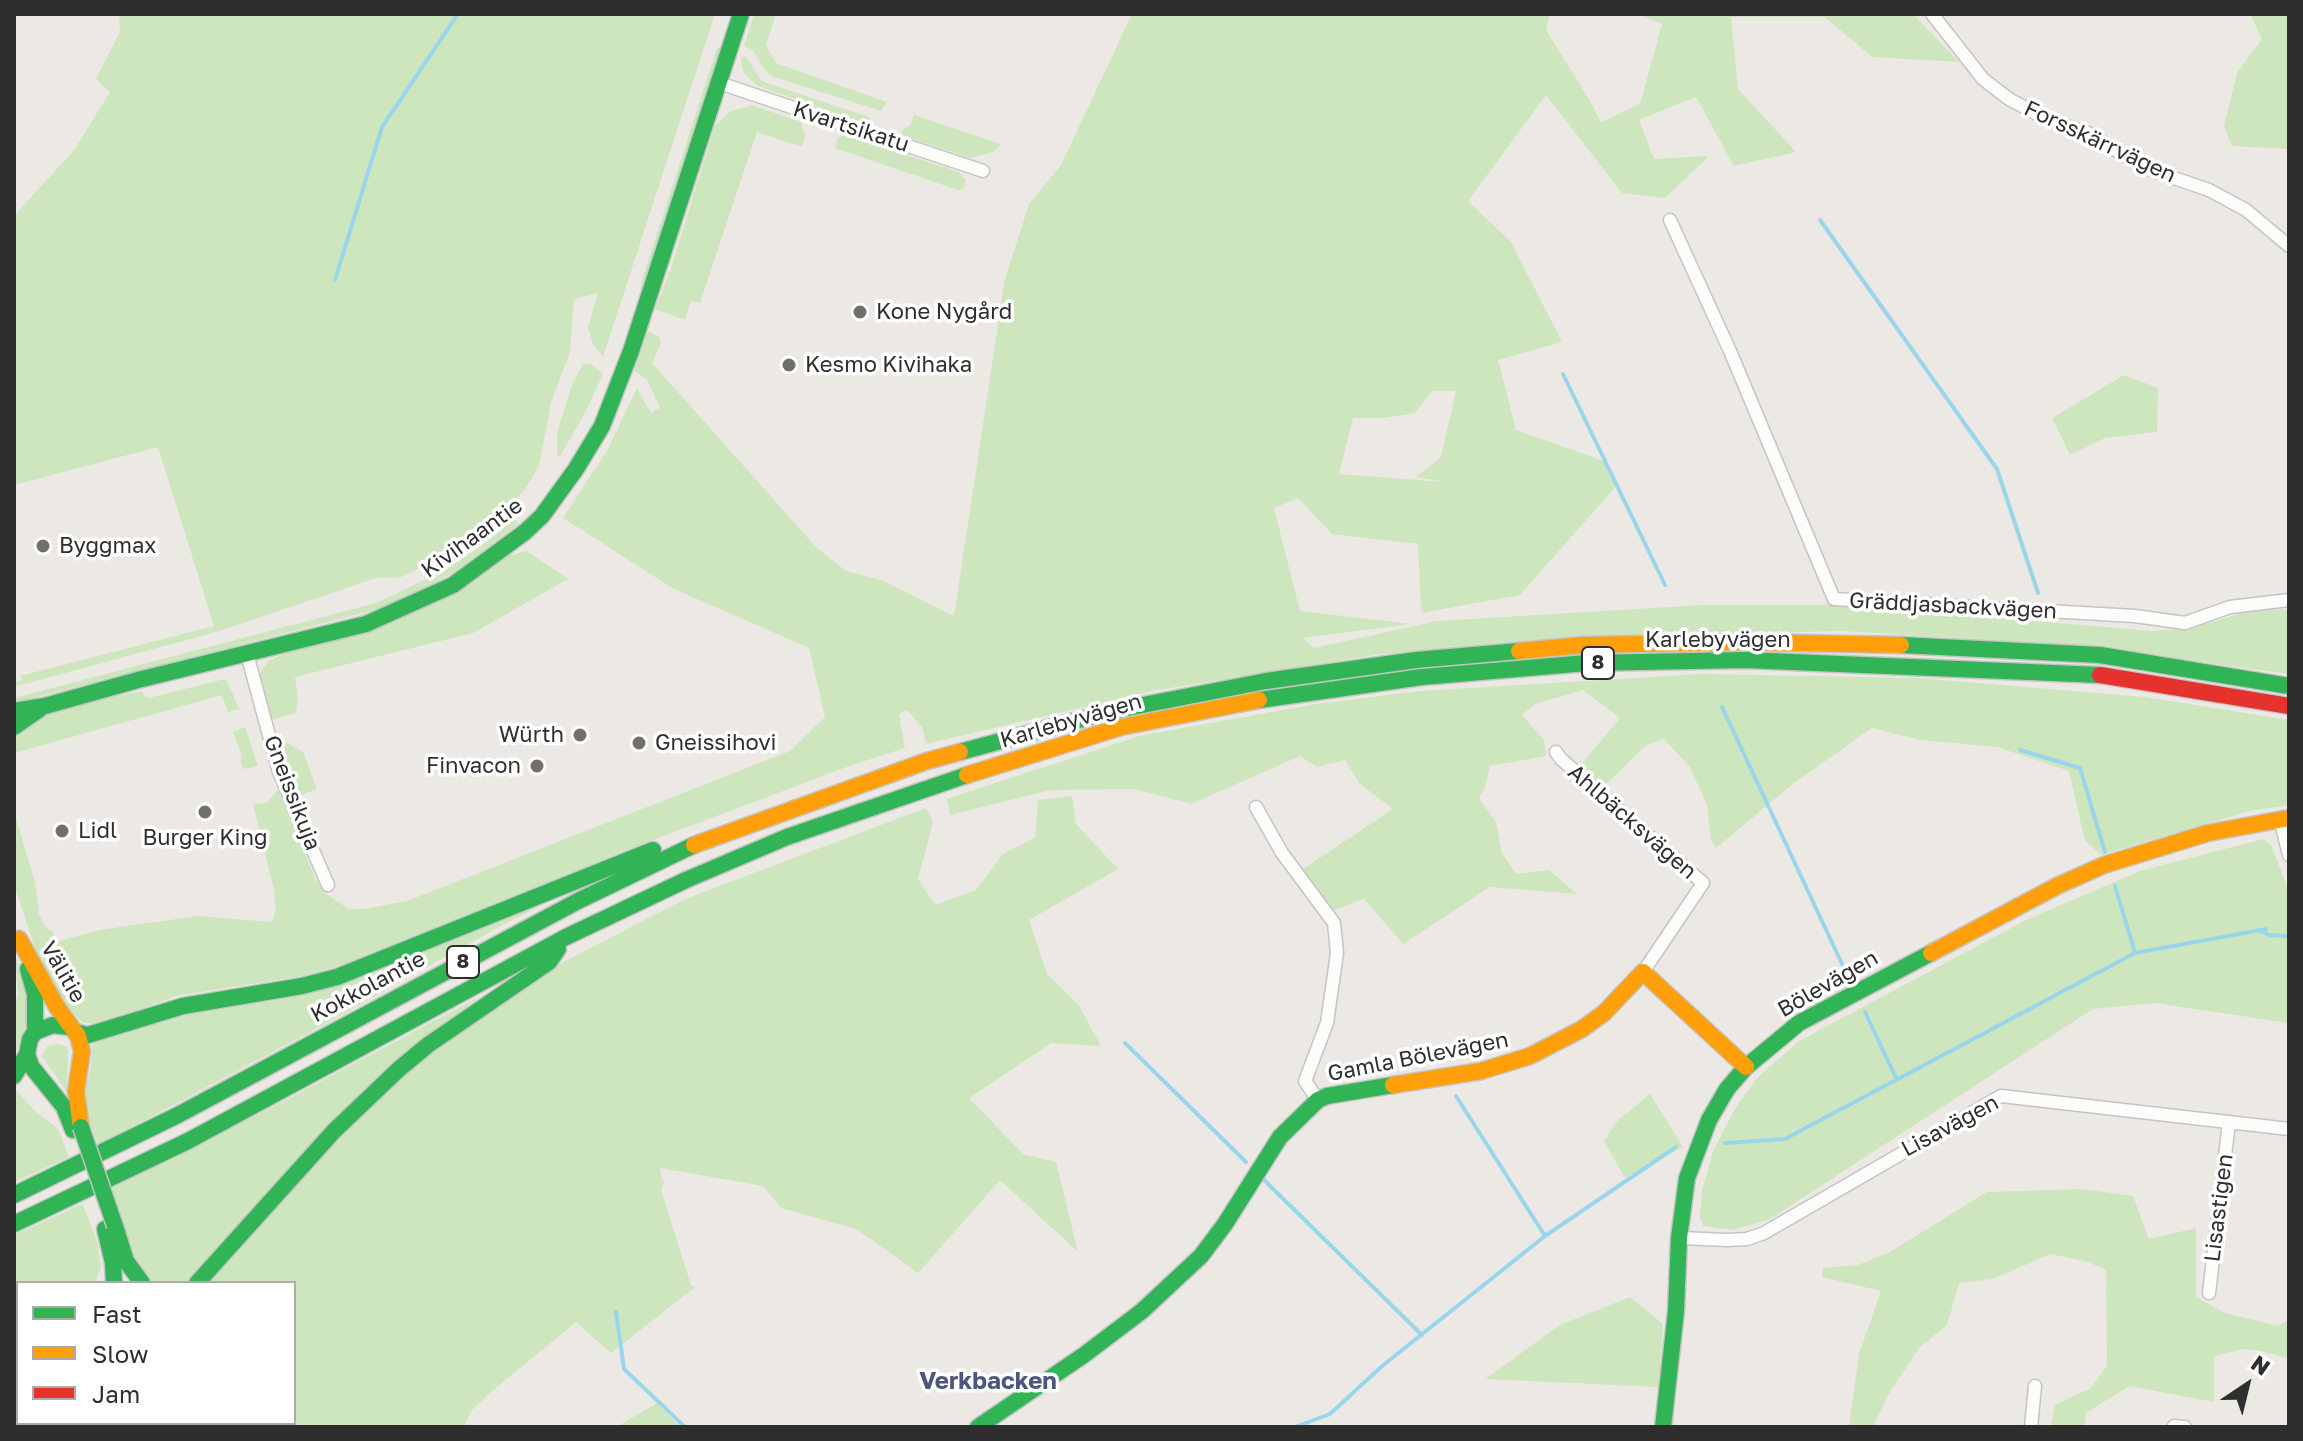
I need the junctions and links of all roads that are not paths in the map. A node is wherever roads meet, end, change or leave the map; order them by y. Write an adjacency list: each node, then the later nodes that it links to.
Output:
1 (741, 14): 3 (main road, Kivihaantie)
2 (1932, 14): 6 (street, Forsskärrvägen)
3 (719, 83): 4 (street, Kvartsikatu); 8 (main road, Kivihaantie)
4 (983, 171)
5 (1670, 220): 7 (street, Gräddjasbackvägen)
6 (2289, 246)
7 (2289, 600)
8 (247, 654): 10 (main road, Kivihaantie); 20 (street, Gneissikuja)
9 (2289, 686): 15 (main road, Karlebyvägen / 8)
10 (45, 706): 12 (main road, Kivihaantie); 13 (main road, Kivihaantie)
11 (2289, 706): 22 (main road, Karlebyvägen / 8)
12 (14, 711)
13 (14, 727)
14 (1556, 752): 24 (street, Ahlbäcksvägen)
15 (927, 761): 18 (main road, Kokkolantie / 8)
16 (1256, 807): 30 (street)
17 (2285, 819): 19 (street); 28 (main road, Bölevägen)
18 (697, 844): 25 (main road); 34 (main road, Kokkolantie / 8)
19 (2289, 855)
20 (328, 885)
21 (14, 921): 23 (main road, Välitie)
22 (566, 937): 35 (main road, 8); 40 (main road)
23 (19, 939): 25 (main road, Välitie); 26 (main road, Välitie)
24 (1643, 972): 28 (main road); 30 (main road, Gamla Bölevägen)
25 (72, 1030): 26 (main road); 32 (main road)
26 (35, 1032): 27 (main road)
27 (27, 1054): 29 (main road); 32 (main road)
28 (1746, 1067): 37 (main road, Bölevägen)
29 (14, 1076)
30 (1318, 1100): 43 (main road, Gamla Bölevägen)
31 (2229, 1122): 33 (street, Lisavägen); 37 (street, Lisavägen); 41 (street, Lisastigen)
32 (77, 1128): 36 (main road)
33 (2289, 1129)
34 (14, 1195)
35 (14, 1224)
36 (110, 1228): 38 (main road); 39 (main road)
37 (1679, 1238): 44 (main road, Bölevägen)
38 (114, 1281)
39 (141, 1281)
40 (199, 1281)
41 (2209, 1293)
42 (2035, 1386): 45 (street)
43 (978, 1427)
44 (1663, 1427)
45 (2031, 1427)

